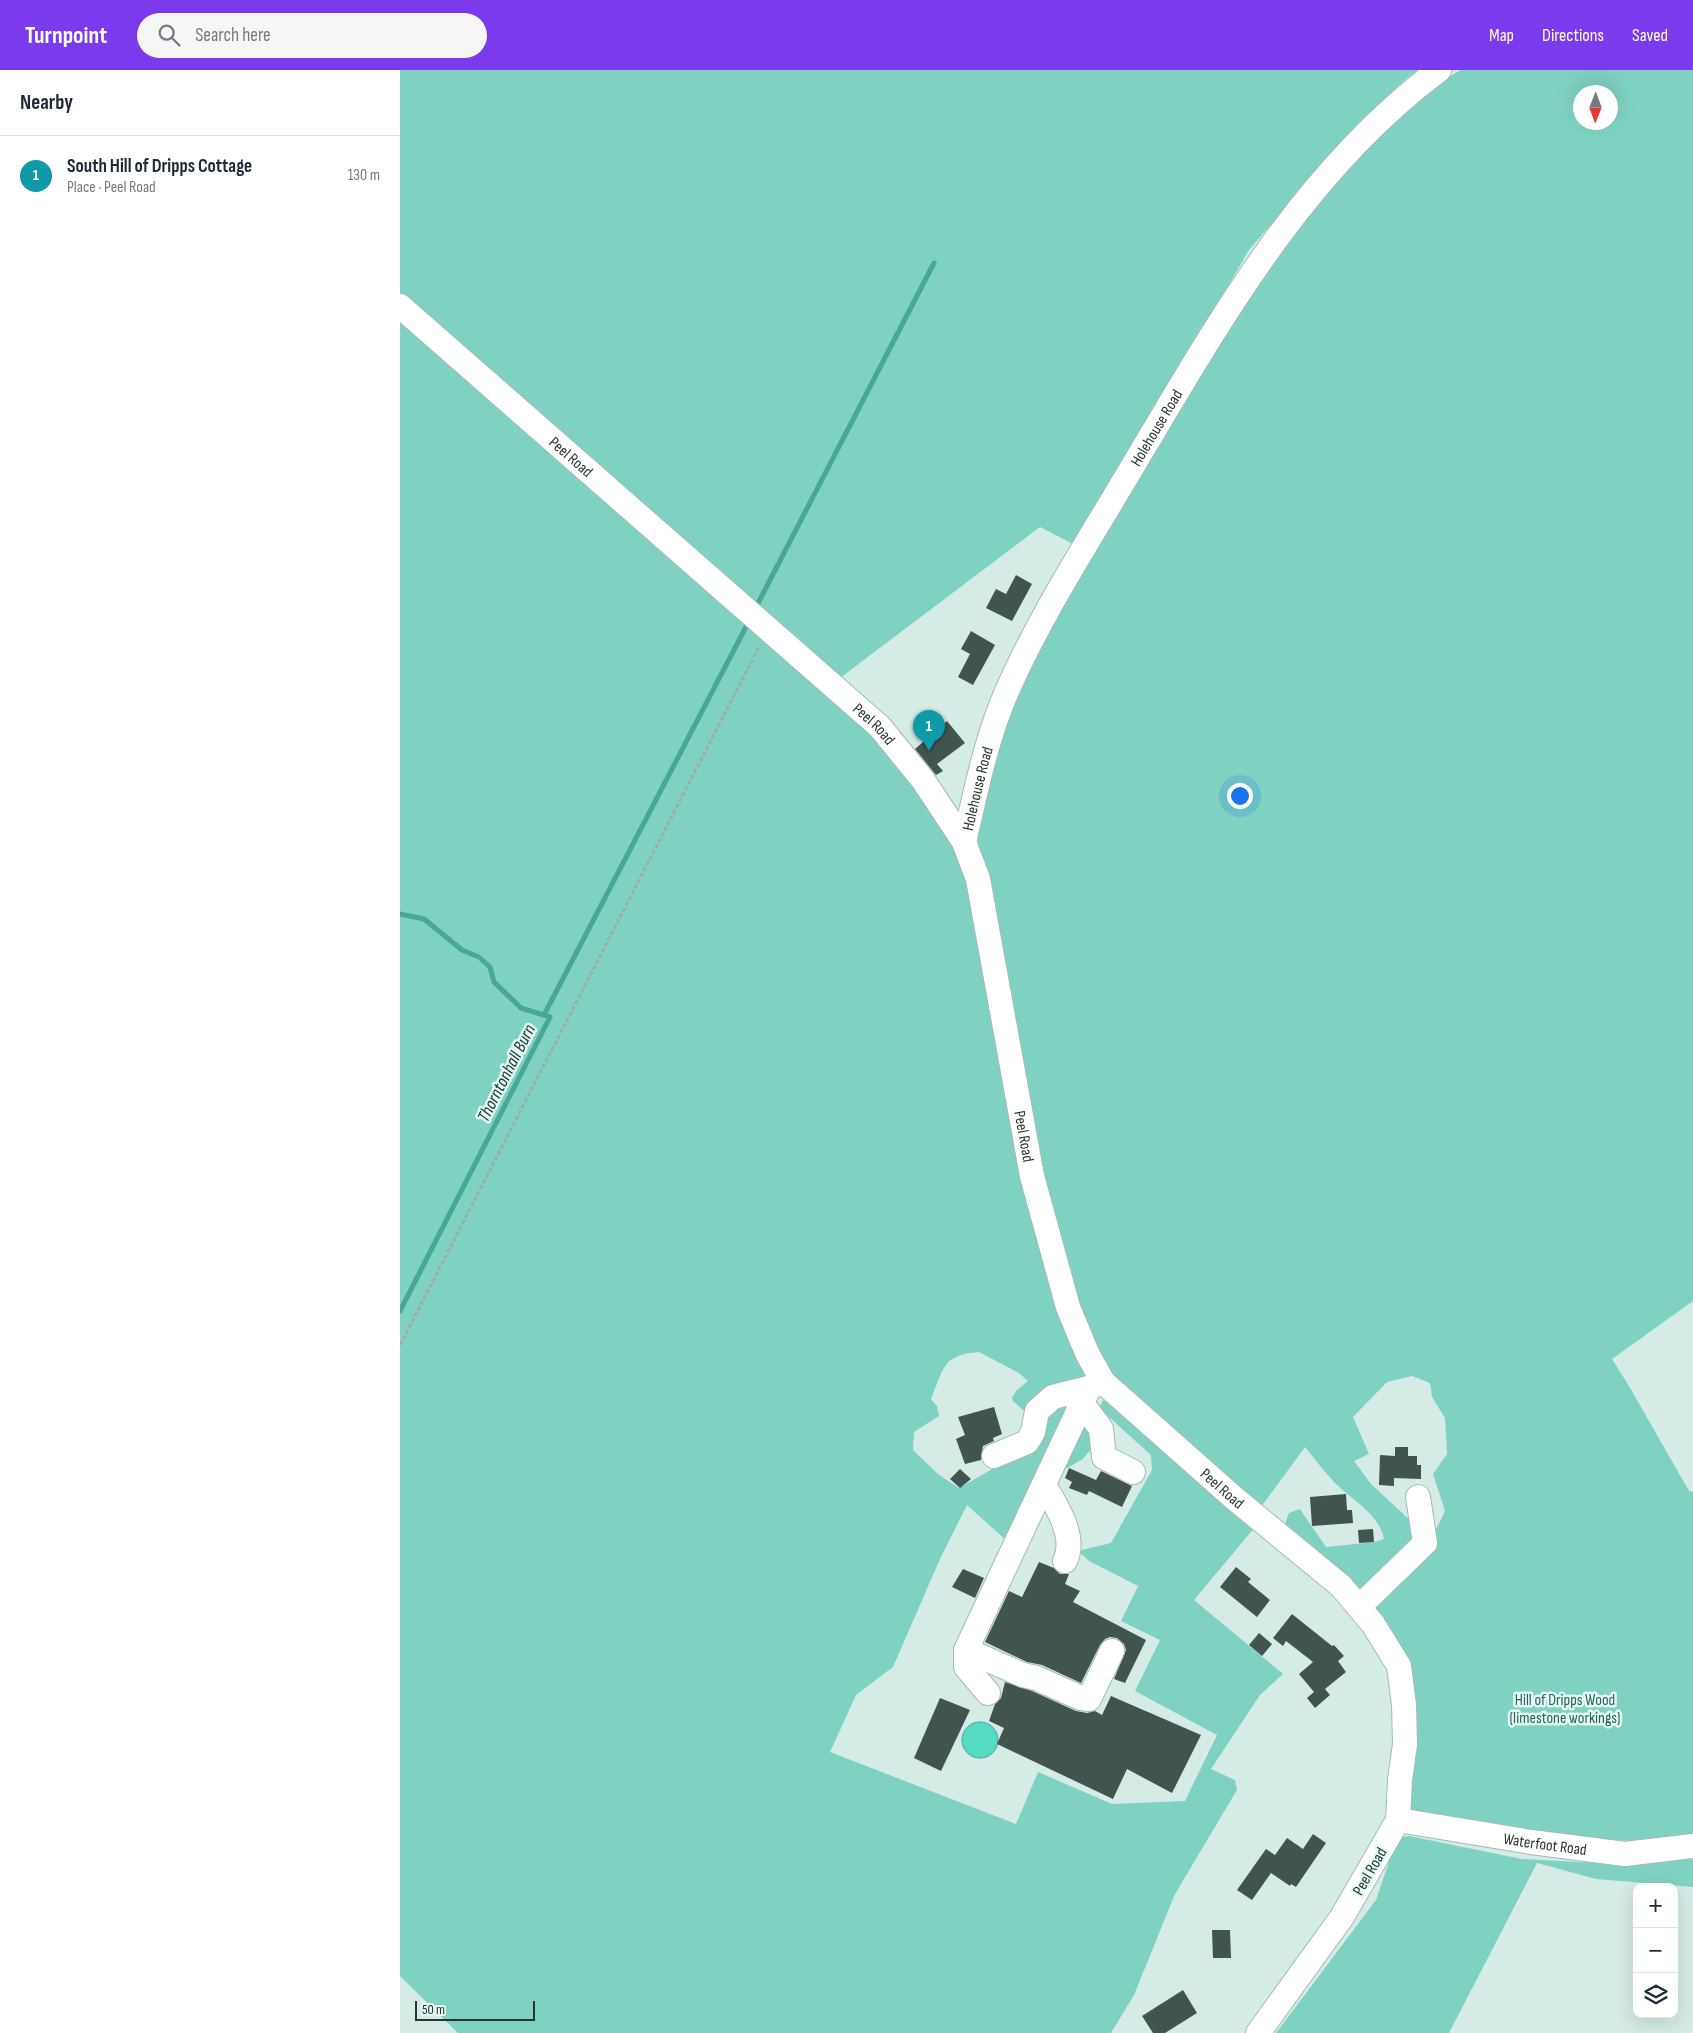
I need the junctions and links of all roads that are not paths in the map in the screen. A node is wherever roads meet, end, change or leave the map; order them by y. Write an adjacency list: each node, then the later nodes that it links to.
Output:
1 (1439, 70): 3 (street, Holehouse Road)
2 (400, 306): 3 (street, Peel Road)
3 (964, 842): 4 (street, Peel Road)
4 (1091, 1391): 5 (street); 6 (street); 7 (street); 10 (street, Peel Road)
5 (994, 1456)
6 (1133, 1472)
7 (1044, 1485): 9 (street); 11 (street)
8 (1418, 1497): 10 (street)
9 (1065, 1561)
10 (1359, 1607): 14 (street, Peel Road)
11 (966, 1650): 12 (street); 13 (street)
12 (1112, 1651)
13 (988, 1693)
14 (1398, 1820): 15 (street, Waterfoot Road); 16 (street, Peel Road)
15 (1693, 1846)
16 (1258, 2033)

